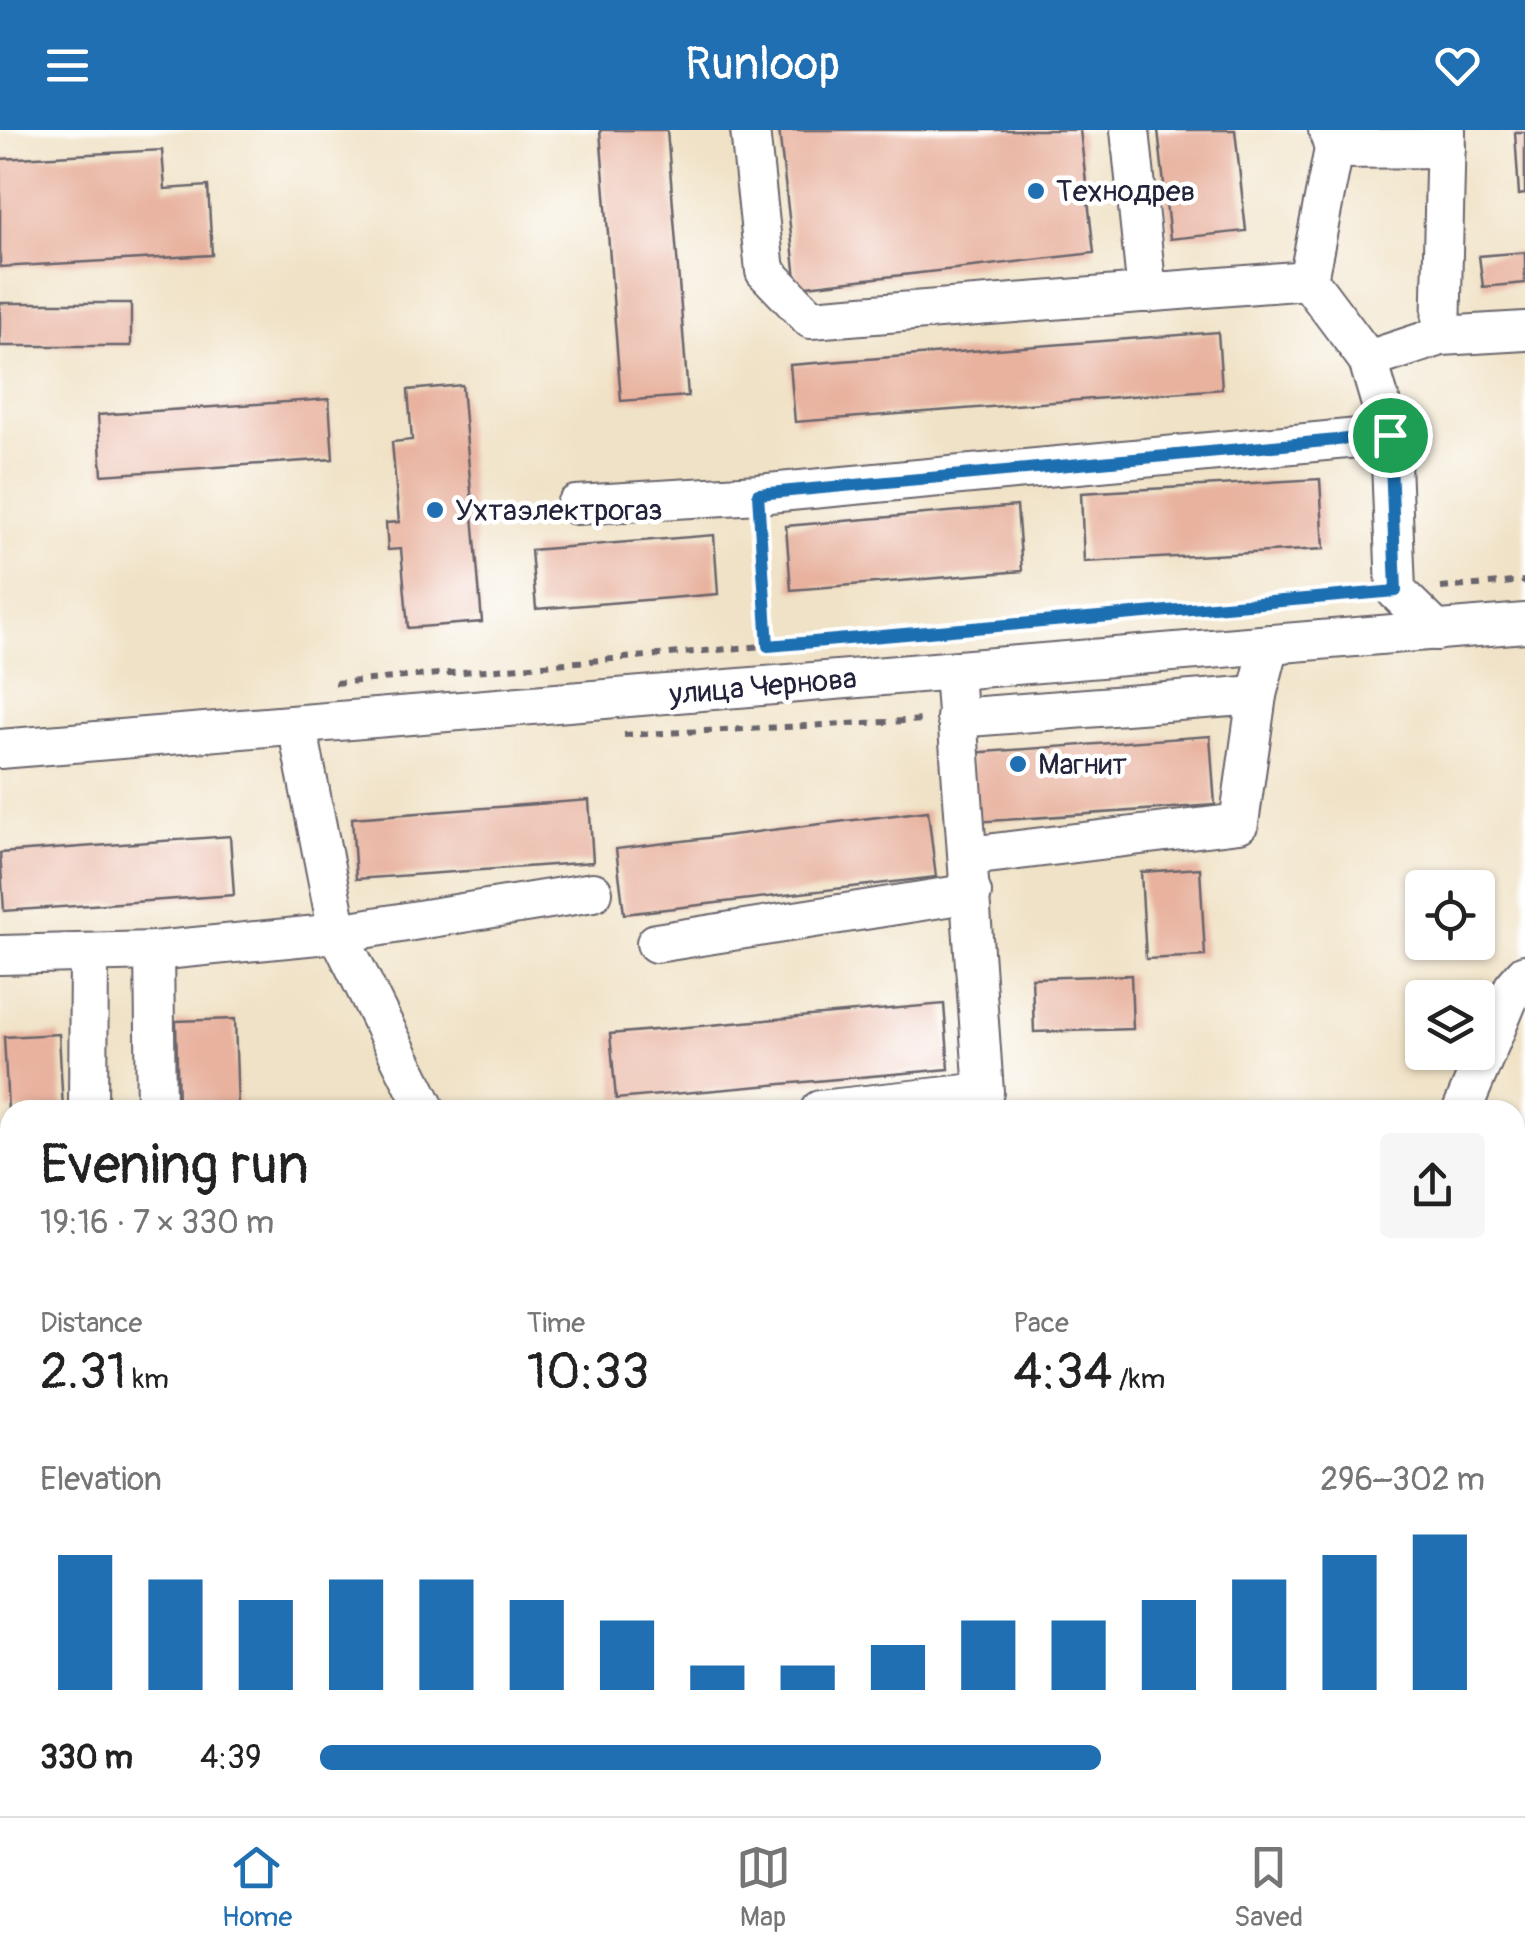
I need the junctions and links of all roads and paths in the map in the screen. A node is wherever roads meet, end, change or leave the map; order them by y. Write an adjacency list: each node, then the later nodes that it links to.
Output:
1 (750, 130): 6 (street)
2 (1130, 130): 6 (street)
3 (1331, 139): 4 (street); 5 (street)
4 (1446, 139): 8 (street)
5 (1308, 280): 6 (street); 9 (street)
6 (1147, 292)
7 (1525, 330): 8 (street)
8 (1441, 336): 9 (street)
9 (1368, 360): 10 (street)
10 (1390, 435): 11 (street); 14 (street)
11 (758, 494): 12 (street); 18 (path)
12 (576, 505)
13 (1525, 581): 14 (path)
14 (1396, 591): 16 (street); 18 (path)
15 (1525, 624): 16 (street, улица Чернова)
16 (1437, 631): 17 (street, улица Чернова)
17 (1270, 644): 19 (street, улица Чернова); 22 (street)
18 (768, 646): 20 (path); 21 (path)
19 (954, 670): 21 (street, улица Чернова); 23 (street)
20 (315, 685)
21 (773, 686): 24 (street, улица Чернова)
22 (1257, 695): 23 (street); 26 (street)
23 (956, 718): 26 (street)
24 (296, 725): 25 (street, улица Чернова); 28 (street)
25 (0, 749)
26 (971, 874): 29 (street); 37 (street)
27 (593, 892): 28 (street)
28 (338, 933): 30 (street); 36 (street)
29 (656, 943)
30 (154, 951): 32 (street); 35 (street)
31 (0, 954): 32 (street)
32 (89, 954): 34 (street)
33 (1525, 974): 38 (street)
34 (88, 1100)
35 (156, 1100)
36 (421, 1100)
37 (911, 1100)
38 (1466, 1100)

